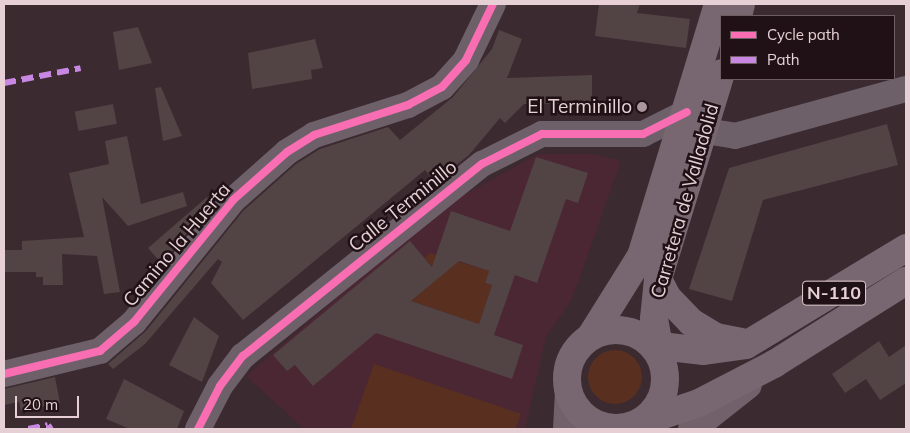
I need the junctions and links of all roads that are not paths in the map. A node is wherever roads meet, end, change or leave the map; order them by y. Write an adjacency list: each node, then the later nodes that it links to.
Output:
1 (493, 4): 15 (street, Camino la Huerta)
2 (718, 4): 5 (highway, Carretera de Valladolid)
3 (720, 75): 5 (highway, Carretera de Valladolid)
4 (906, 89): 5 (street)
5 (696, 122): 6 (street, Calle Terminillo); 7 (highway, Carretera de Valladolid); 9 (highway, Carretera de Valladolid)
6 (643, 134): 7 (street); 18 (street, Calle Terminillo)
7 (670, 170): 11 (highway, Carretera de Valladolid)
8 (906, 248): 12 (highway, N-110)
9 (658, 279): 12 (highway); 13 (highway, Carretera de Valladolid)
10 (906, 281): 14 (highway, N-110)
11 (591, 336): 13 (highway); 16 (highway)
12 (762, 339): 13 (highway, N-110)
13 (657, 350): 17 (highway)
14 (774, 364): 17 (highway, N-110); 20 (main road, N-110)
15 (4, 374)
16 (569, 396): 17 (highway); 19 (main road)
17 (633, 426)
18 (198, 429)
19 (567, 429)
20 (692, 429)

